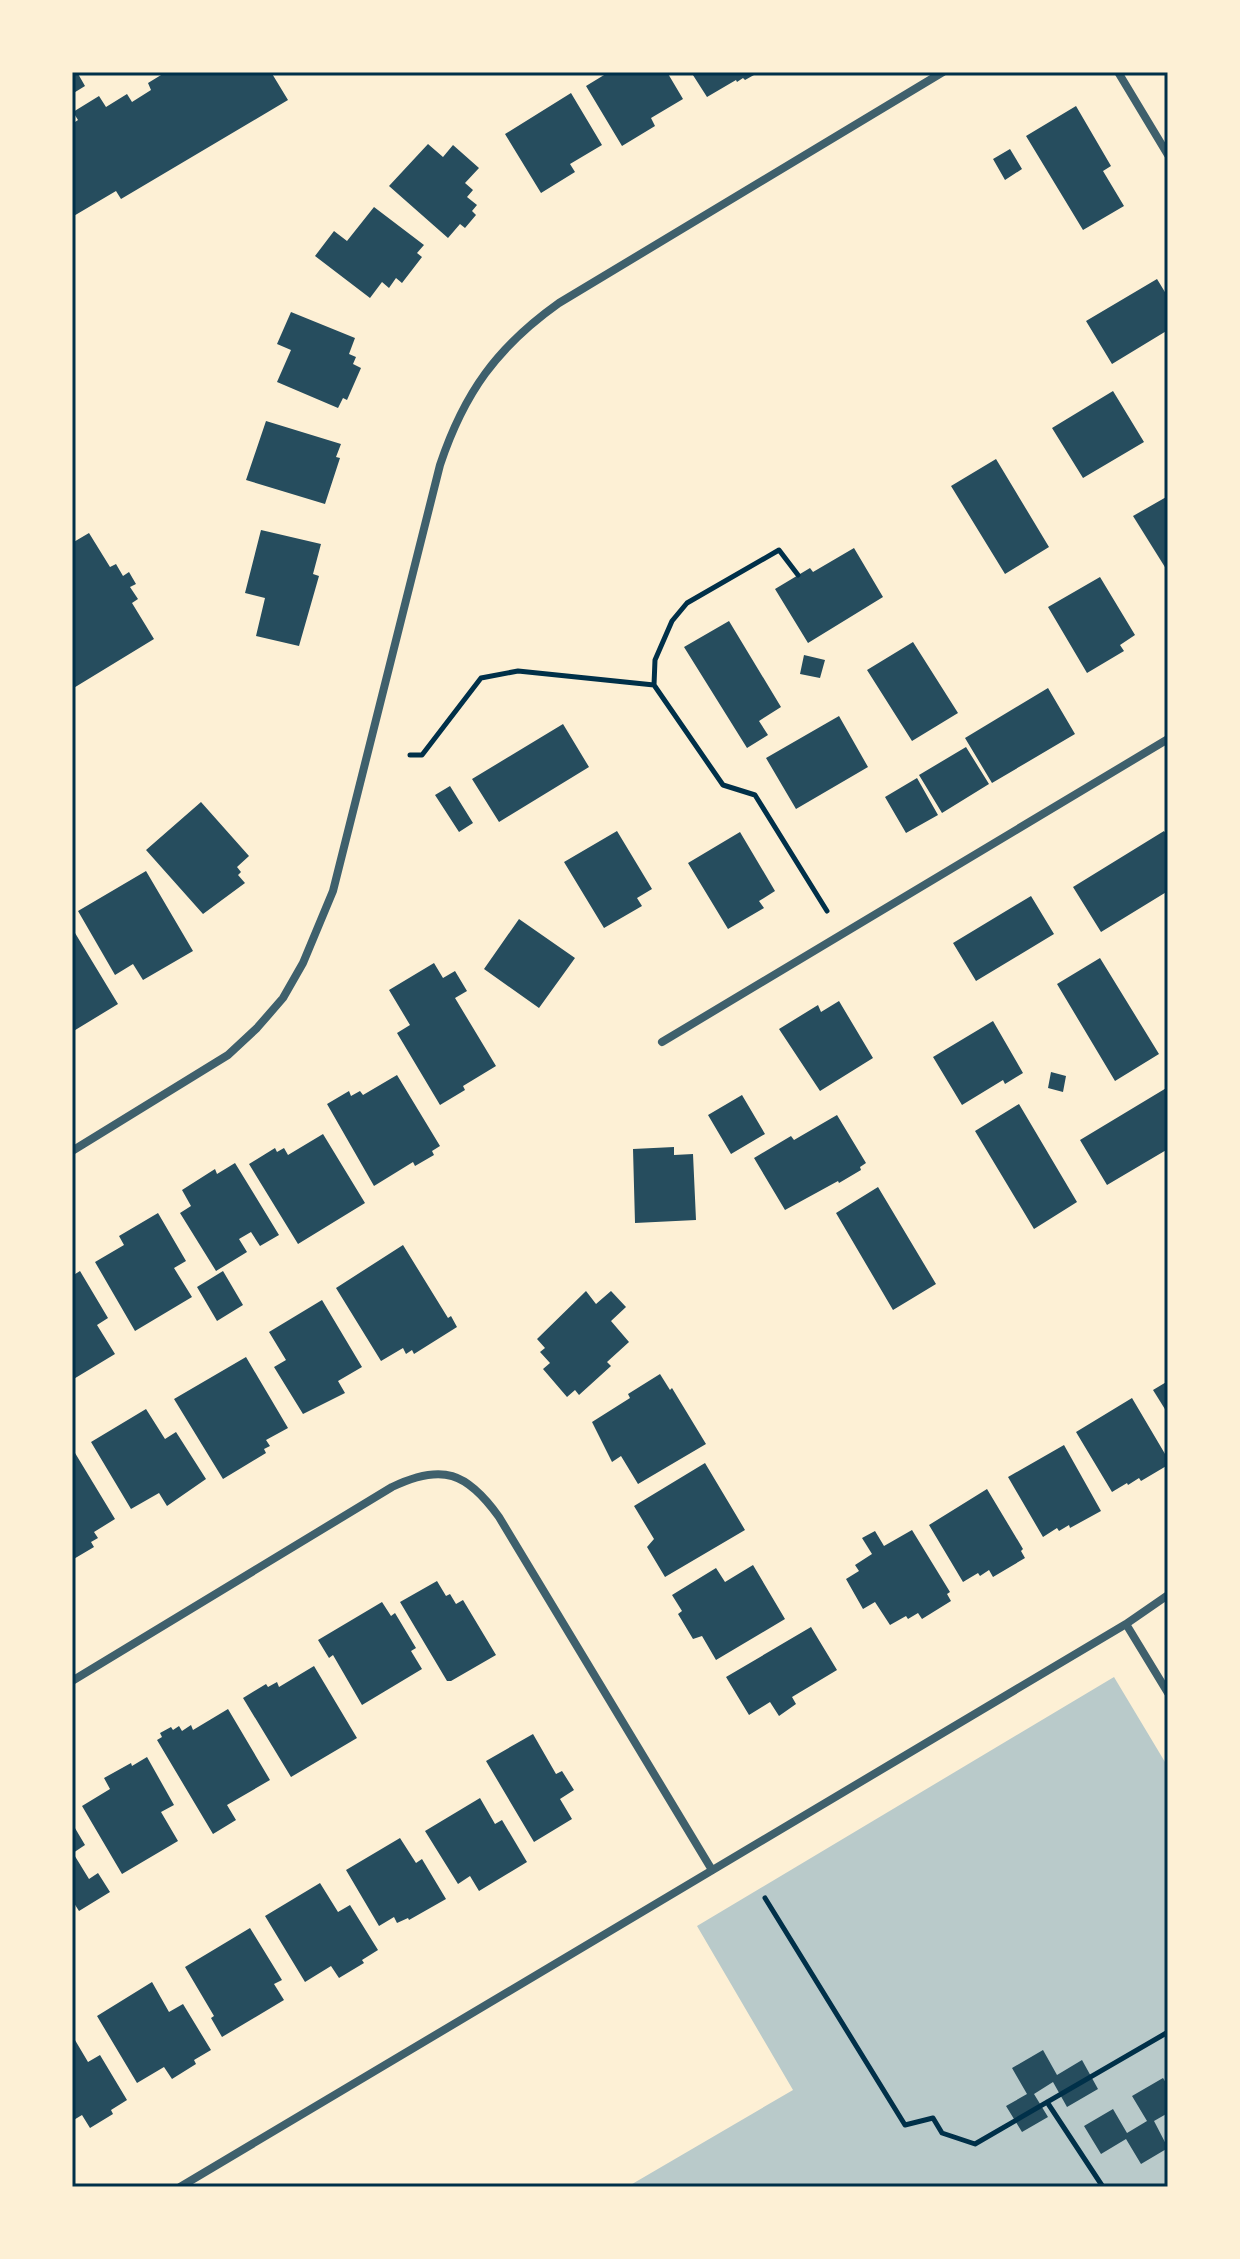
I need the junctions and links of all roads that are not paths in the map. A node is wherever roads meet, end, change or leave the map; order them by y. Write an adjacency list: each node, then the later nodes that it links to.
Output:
1 (943, 72): 6 (street)
2 (1118, 72): 3 (street)
3 (1168, 155)
4 (1168, 739): 5 (street)
5 (662, 1042)
6 (72, 1151)
7 (1168, 1595): 8 (street)
8 (1126, 1624): 10 (street); 11 (street)
9 (72, 1681): 11 (street)
10 (1168, 1693)
11 (712, 1870): 12 (street)
12 (180, 2187)

